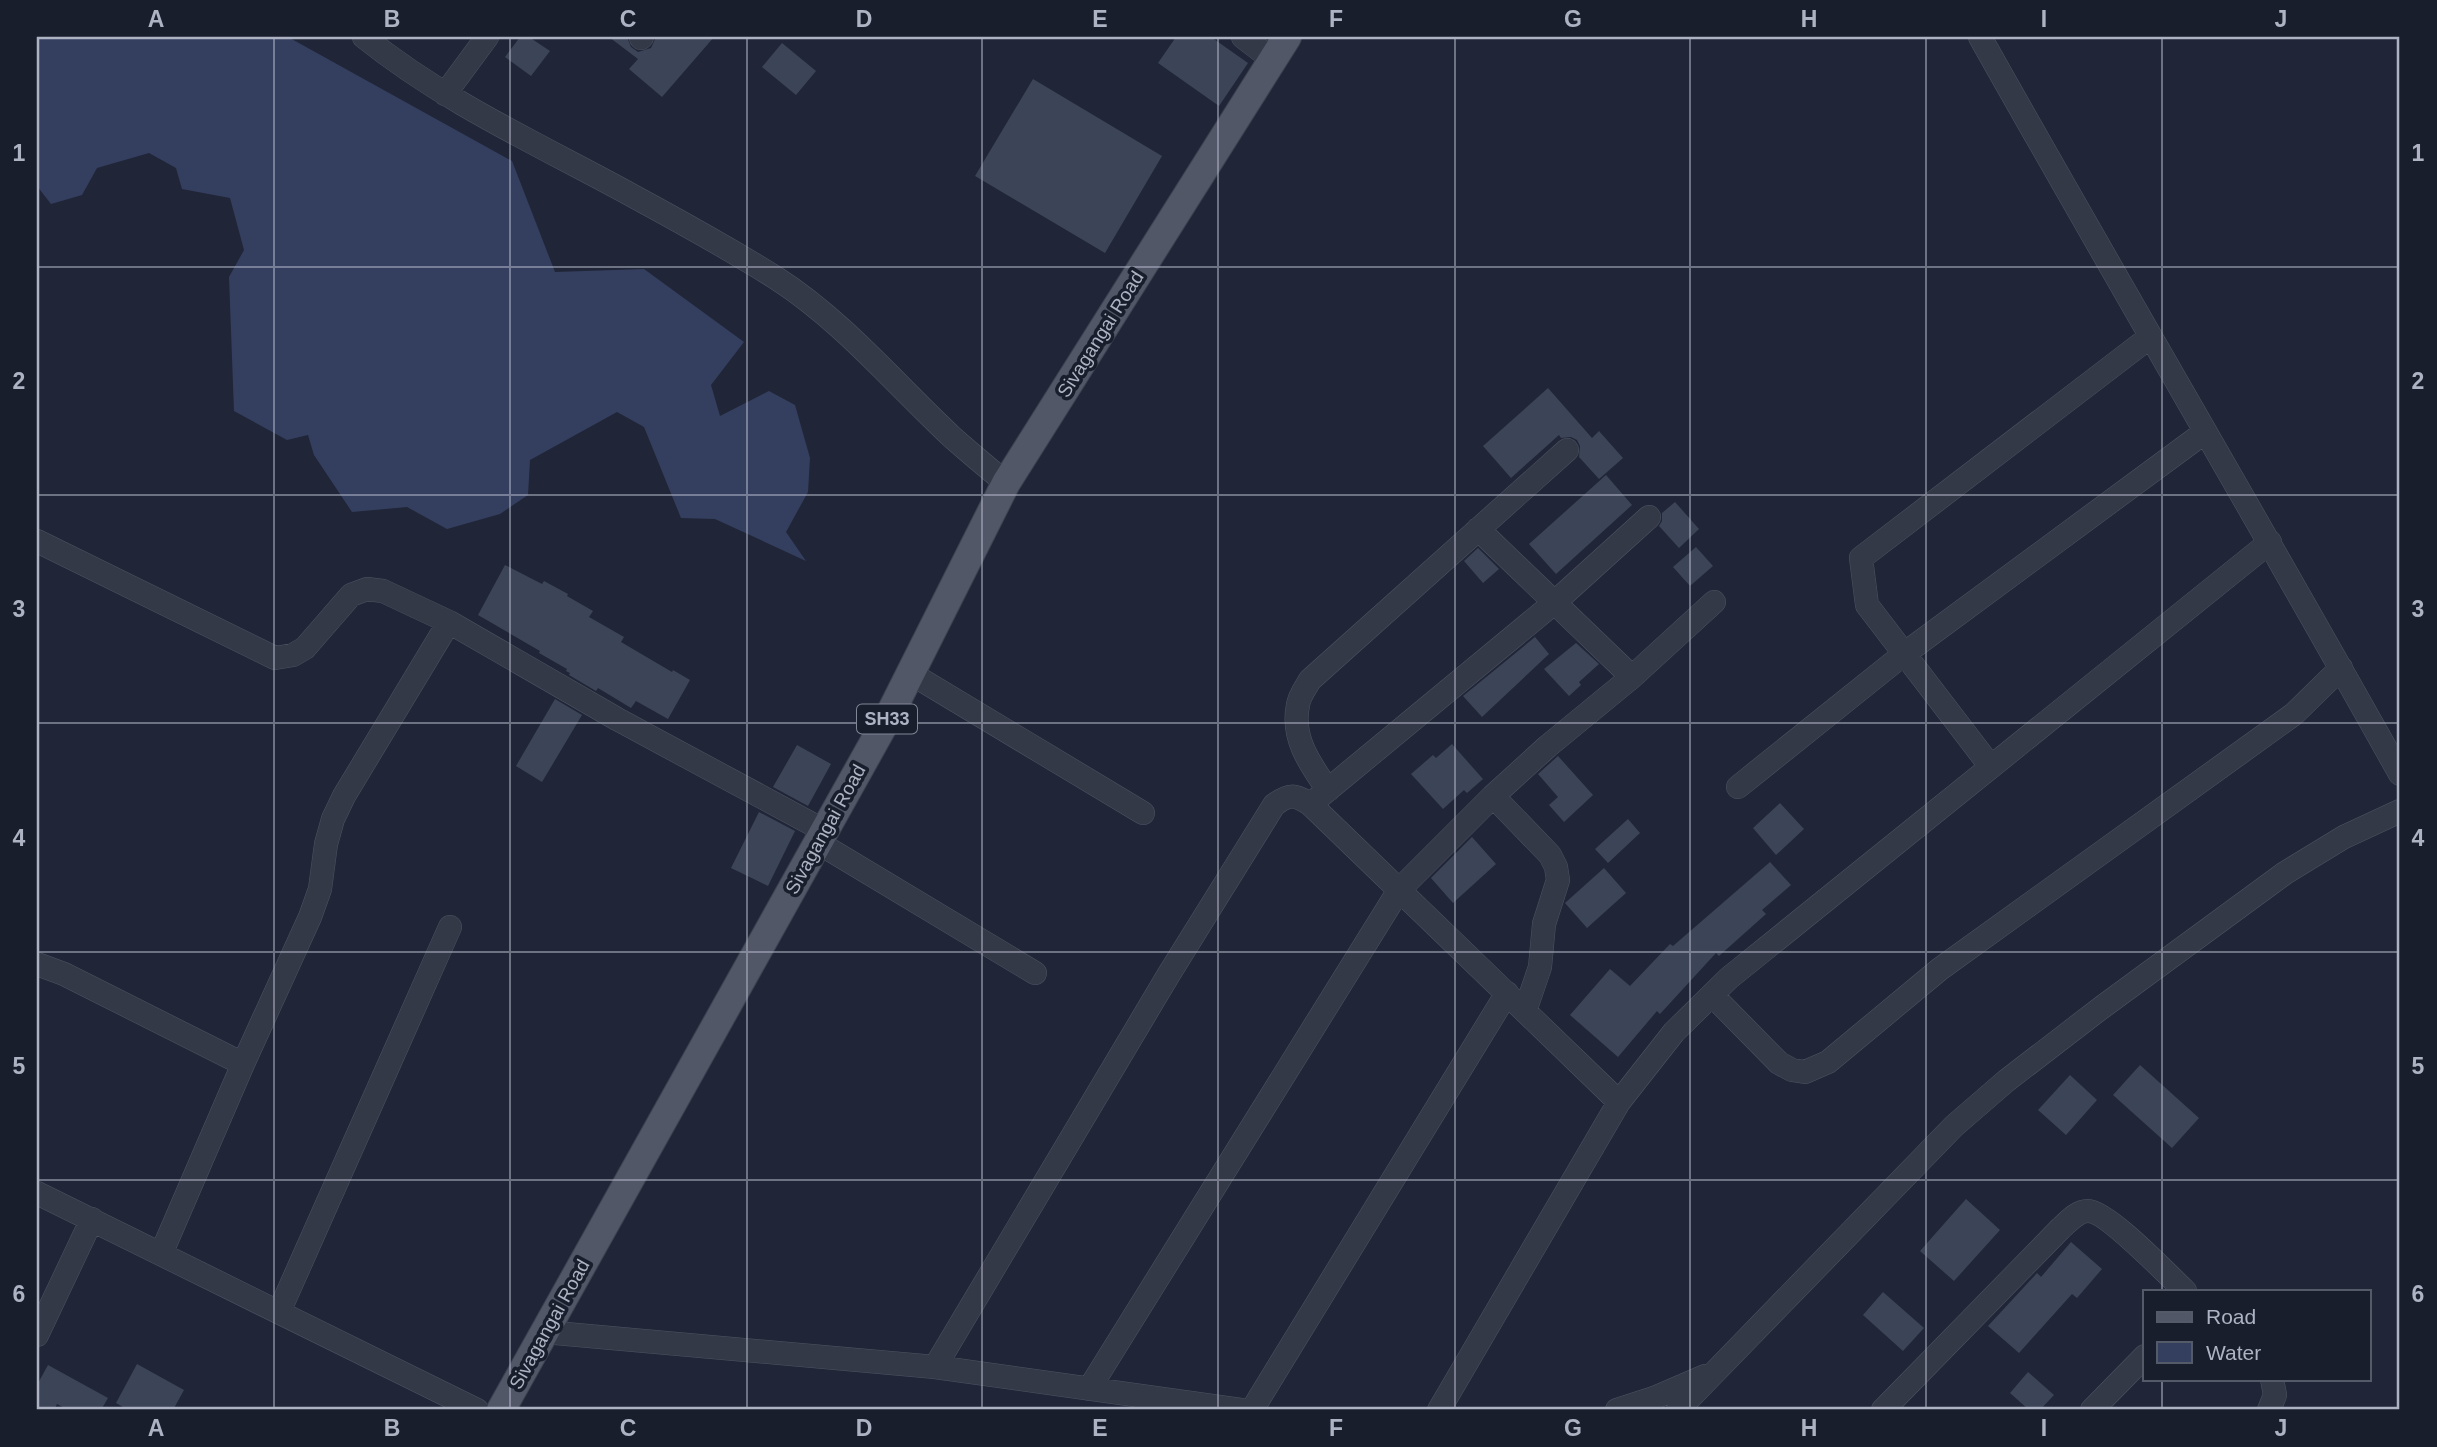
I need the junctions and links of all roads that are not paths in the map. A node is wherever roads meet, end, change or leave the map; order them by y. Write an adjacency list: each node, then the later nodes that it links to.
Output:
1 (364, 37): 6 (street)
2 (487, 37): 6 (street)
3 (1243, 37): 5 (street)
4 (1980, 37): 7 (street)
5 (1280, 48): 10 (main road, Sivagangai Road / SH33)
6 (445, 94): 10 (street)
7 (2150, 337): 8 (street); 18 (street)
8 (2206, 432): 14 (street); 18 (street)
9 (1567, 450): 12 (street)
10 (1006, 483): 20 (main road, Sivagangai Road / SH33)
11 (1649, 517): 16 (street)
12 (1478, 529): 16 (street); 26 (street)
13 (37, 541): 17 (street)
14 (2270, 542): 19 (street); 22 (street)
15 (1714, 602): 21 (street)
16 (1554, 603): 21 (street); 26 (street)
17 (449, 622): 29 (street); 37 (street)
18 (1904, 654): 22 (street); 24 (street)
19 (2341, 668): 23 (street); 35 (street)
20 (910, 673): 28 (street); 29 (main road, Sivagangai Road / SH33)
21 (1632, 677): 25 (street)
22 (1991, 767): 35 (street)
23 (2400, 774)
24 (1738, 788)
25 (1493, 796): 30 (street); 36 (street)
26 (1319, 797): 30 (street); 47 (street)
27 (2400, 811): 48 (street)
28 (1143, 813)
29 (820, 836): 33 (street); 44 (main road, Sivagangai Road / SH33)
30 (1399, 890): 34 (street); 50 (street)
31 (450, 927): 43 (street)
32 (37, 964): 37 (street)
33 (1035, 973)
34 (1507, 993): 36 (street); 54 (street)
35 (1712, 995): 38 (street)
36 (1525, 1011): 38 (street)
37 (243, 1064): 41 (street)
38 (1619, 1102): 55 (street)
39 (37, 1193): 40 (street)
40 (92, 1219): 41 (street); 45 (street)
41 (161, 1254): 43 (street)
42 (2184, 1290): 58 (street)
43 (279, 1312): 51 (street)
44 (544, 1332): 47 (street); 52 (main road, Sivagangai Road / SH33)
45 (37, 1335)
46 (2143, 1358): 59 (street)
47 (935, 1367): 50 (street)
48 (1715, 1372): 56 (street); 57 (street)
49 (2272, 1380): 60 (street)
50 (1089, 1389): 53 (street)
51 (477, 1410)
52 (501, 1410)
53 (1241, 1410)
54 (1252, 1410)
55 (1439, 1410)
56 (1617, 1410)
57 (1678, 1410)
58 (1883, 1410)
59 (2092, 1410)
60 (2269, 1410)

